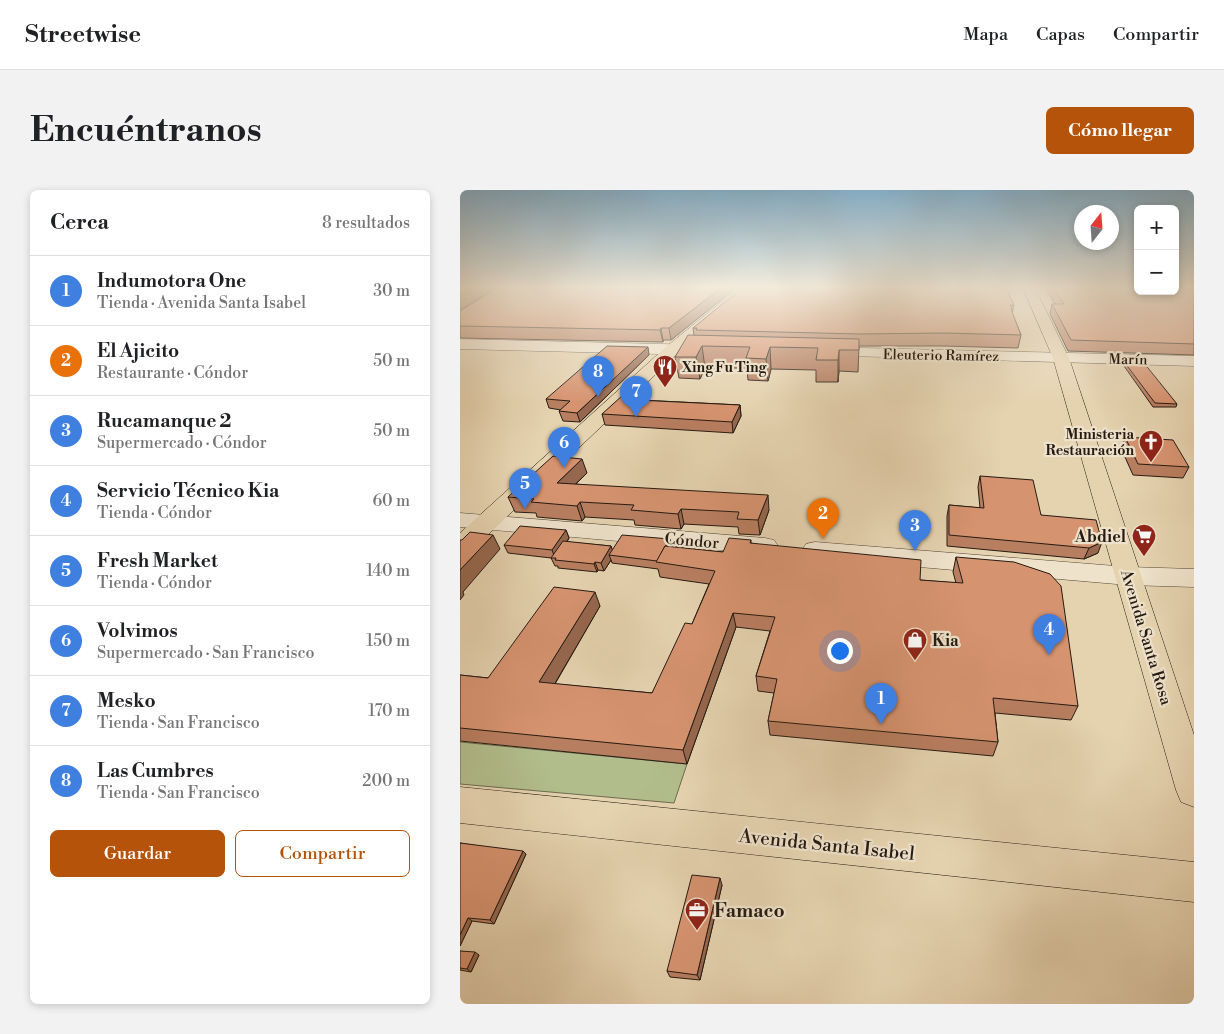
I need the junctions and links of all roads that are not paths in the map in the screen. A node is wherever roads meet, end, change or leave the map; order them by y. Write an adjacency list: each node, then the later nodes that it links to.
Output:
1 (701, 326): 4 (main road)
2 (1046, 326): 7 (main road, Avenida Santa Rosa)
3 (460, 344): 4 (street)
4 (673, 349): 5 (street); 10 (main road)
5 (719, 350)
6 (806, 352): 7 (street, Eleuterio Ramírez)
7 (1061, 358): 8 (street, Marín); 12 (main road, Avenida Santa Rosa)
8 (1194, 361)
9 (460, 520): 10 (street, Cóndor)
10 (485, 522): 11 (main road); 12 (street, Cóndor)
11 (460, 547)
12 (1128, 576): 13 (street, Cóndor); 14 (main road, Avenida Santa Rosa)
13 (1194, 578)
14 (1194, 790)
15 (460, 805): 16 (main road, Avenida Santa Isabel)
16 (1194, 882)

